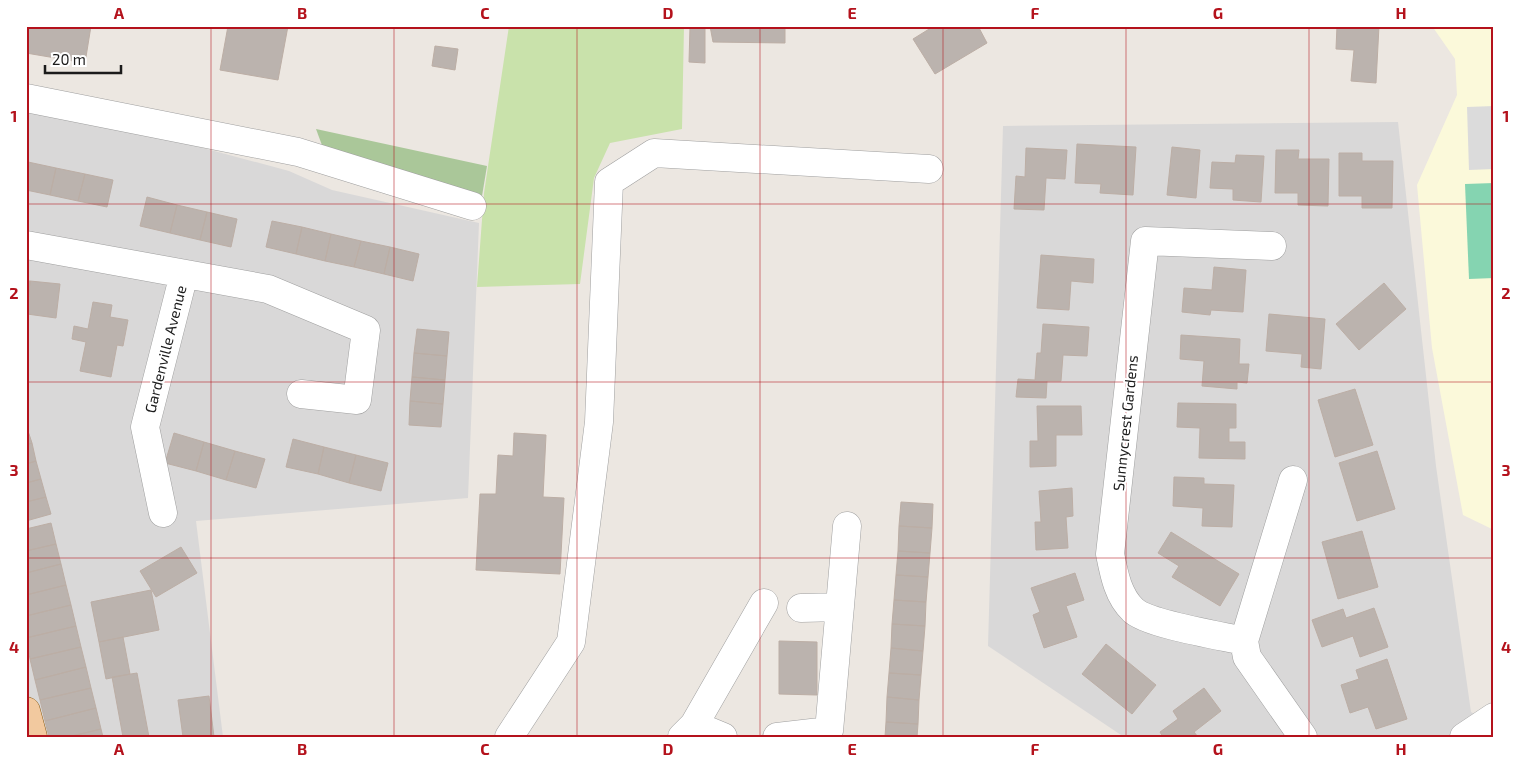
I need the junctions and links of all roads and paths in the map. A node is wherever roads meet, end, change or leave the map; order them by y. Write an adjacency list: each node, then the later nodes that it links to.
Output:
1 (26, 98): 3 (street)
2 (929, 169): 19 (street)
3 (472, 206)
4 (26, 245): 6 (street, Gardenville Avenue)
5 (1272, 246): 14 (street, Sunnycrest Gardens)
6 (184, 274): 7 (street, Gardenville Avenue); 9 (street, Gardenville Avenue)
7 (301, 394)
8 (1293, 480): 14 (street)
9 (163, 513)
10 (847, 526): 12 (street)
11 (764, 603): 17 (street)
12 (840, 607): 13 (street); 21 (street)
13 (801, 608)
14 (1244, 641): 22 (street)
15 (26, 711): 18 (main road)
16 (1491, 723): 23 (street)
17 (688, 731): 20 (street)
18 (33, 737)
19 (509, 737)
20 (723, 737)
21 (777, 737)
22 (1303, 737)
23 (1464, 737)

